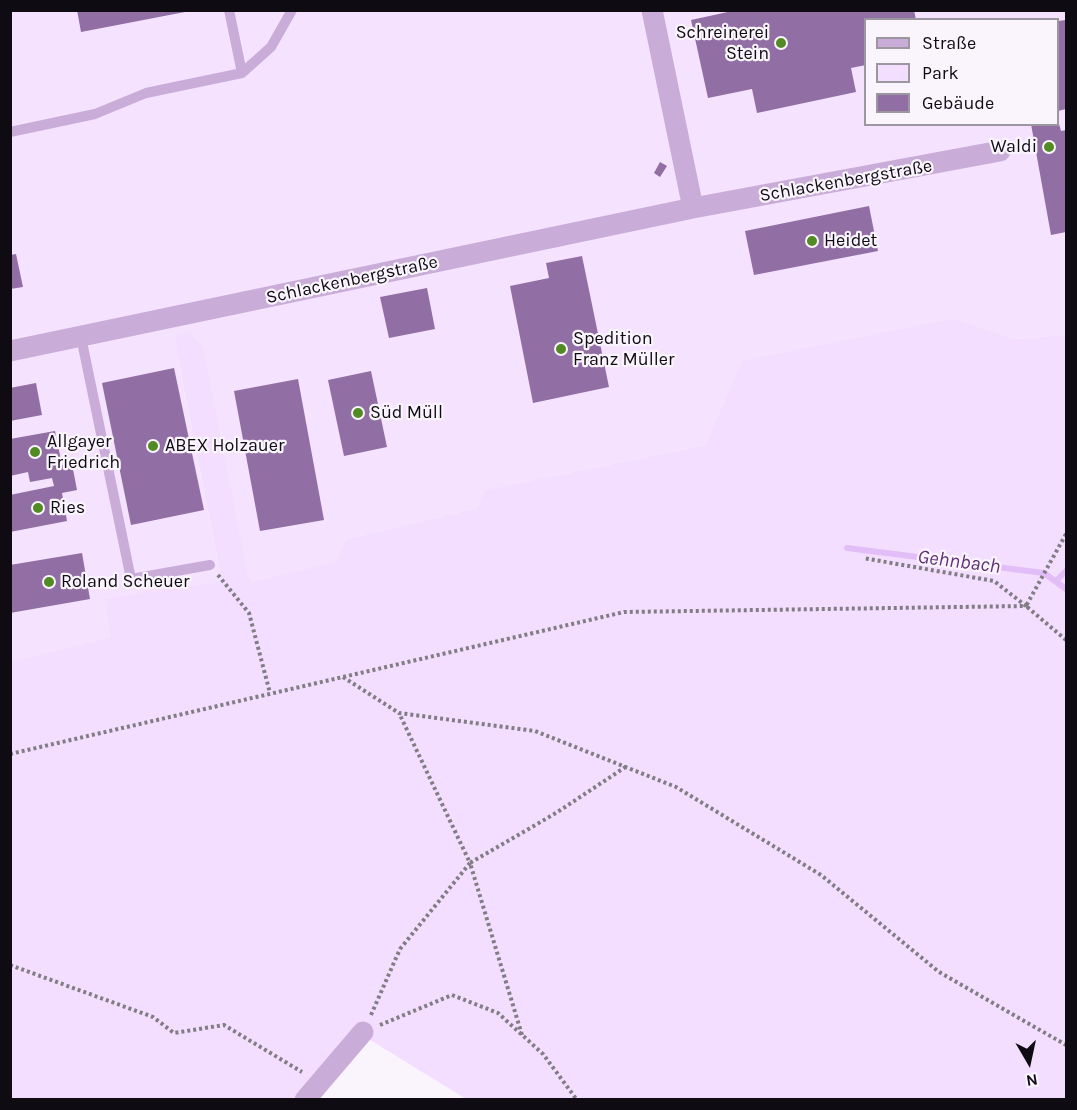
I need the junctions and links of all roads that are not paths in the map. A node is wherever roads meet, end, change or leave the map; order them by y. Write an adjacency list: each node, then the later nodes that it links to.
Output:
1 (229, 10): 4 (lane)
2 (292, 10): 4 (lane)
3 (652, 10): 7 (street)
4 (242, 74): 5 (lane)
5 (10, 132)
6 (1000, 151): 7 (street, Schlackenbergstraße)
7 (693, 208): 8 (street, Schlackenbergstraße)
8 (81, 337): 9 (street, Schlackenbergstraße); 10 (lane)
9 (10, 351)
10 (210, 565)
11 (363, 1032): 12 (street)
12 (311, 1095)

